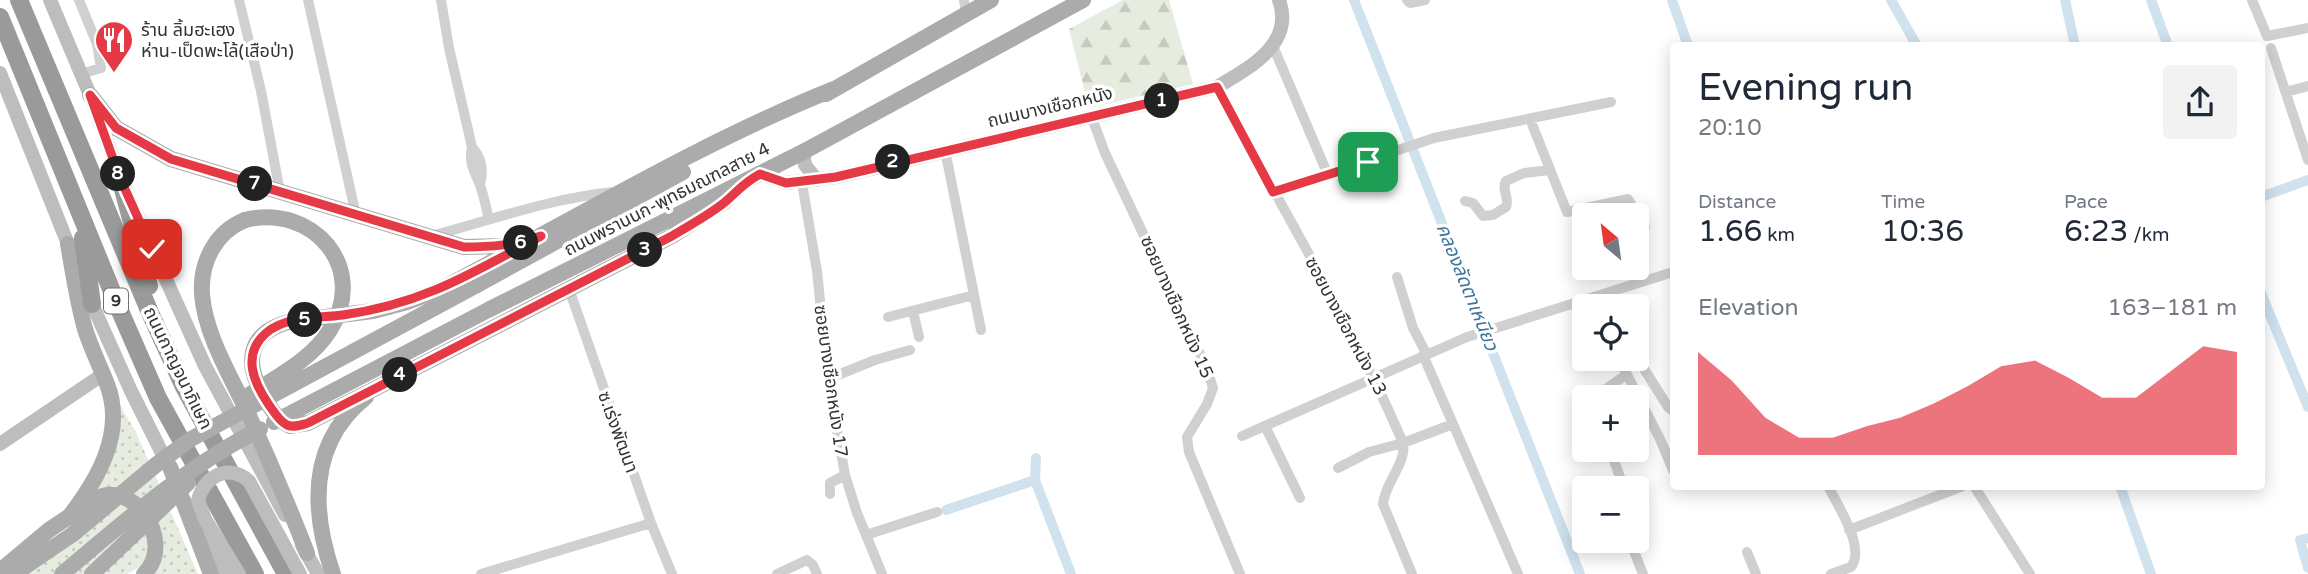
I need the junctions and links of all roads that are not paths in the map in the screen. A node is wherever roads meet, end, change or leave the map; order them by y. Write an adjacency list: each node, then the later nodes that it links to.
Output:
1 (19, 0): 61 (highway, ถนนกาญจนาภิเษก / 9)
2 (50, 0): 19 (main road)
3 (79, 0): 19 (street)
4 (239, 0): 38 (street)
5 (308, 0): 47 (street)
6 (440, 0): 48 (street)
7 (991, 0): 13 (main road, ถนนพรานนก-พุทธมณฑลสาย 4)
8 (1083, 0): 29 (main road, ถนนพรานนก-พุทธมณฑลสาย 4)
9 (1279, 0): 16 (main road)
10 (1407, 0): 11 (street)
11 (1425, 0)
12 (2252, 0): 15 (street)
13 (965, 7): 22 (main road, ถนนพรานนก-พุทธมณฑลสาย 4)
14 (0, 17): 46 (highway, ถนนกาญจนาภิเษก / 9)
15 (2308, 28)
16 (1273, 46): 21 (main road, ถนนบางเชือกหนัง); 33 (street)
17 (2271, 48): 23 (street)
18 (0, 73): 52 (main road)
19 (81, 74): 24 (main road)
20 (2308, 86): 23 (street)
21 (1217, 87): 26 (main road, ถนนบางเชือกหนัง); 40 (street, ซอยบางเชือกหนัง 13)
22 (834, 89): 39 (main road); 80 (main road, ถนนพรานนก-พุทธมณฑลสาย 4, bridge)
23 (2286, 92): 30 (street)
24 (90, 95): 34 (main road); 38 (main road)
25 (1611, 102): 27 (street)
26 (1092, 118): 28 (main road, ถนนบางเชือกหนัง); 123 (street, ซอยบางเชือกหนัง 15)
27 (1530, 120): 31 (street); 33 (street)
28 (945, 150): 35 (main road, ถนนบางเชือกหนัง); 57 (street)
29 (803, 152): 32 (main road, ถนนพรานนก-พุทธมณฑลสาย 4); 35 (main road)
30 (2308, 160)
31 (1550, 170): 42 (street); 45 (street)
32 (760, 174): 36 (main road, ถนนบางเชือกหนัง); 37 (main road, ถนนพรานนก-พุทธมณฑลสาย 4)
33 (1328, 175): 40 (street)
34 (120, 178): 61 (highway); 100 (main road)
35 (817, 180): 36 (main road, ถนนบางเชือกหนัง)
36 (802, 183): 72 (street, ซอยบางเชือกหนัง 17)
37 (742, 184): 55 (main road); 78 (main road, ถนนพรานนก-พุทธมณฑลสาย 4, bridge)
38 (280, 191): 47 (main road)
39 (624, 191): 41 (street); 49 (main road)
40 (1273, 192): 71 (street, ซอยบางเชือกหนัง 13)
41 (551, 201): 48 (street); 49 (street)
42 (1465, 201)
43 (1609, 203): 44 (street)
44 (1630, 203)
45 (1572, 211)
46 (79, 212): 59 (highway); 113 (highway, ถนนกาญจนาภิเษก / 9)
47 (356, 215): 51 (main road)
48 (489, 219): 51 (street)
49 (564, 223): 50 (main road)
50 (541, 236): 51 (main road); 73 (main road)
51 (428, 237)
52 (68, 244): 59 (main road); 69 (main road)
53 (1670, 273): 56 (street)
54 (1397, 277): 66 (street)
55 (569, 289): 73 (main road); 95 (street, ซ.เร่งพัฒนา)
56 (1601, 294)
57 (974, 295): 60 (street); 63 (street)
58 (1572, 303): 66 (street)
59 (92, 304): 85 (main road)
60 (913, 311): 62 (street); 64 (street)
61 (151, 315): 114 (highway, ถนนกาญจนาภิเษก / 9)
62 (888, 317)
63 (981, 330)
64 (919, 337)
65 (910, 350): 72 (street)
66 (1424, 354): 71 (street); 76 (street)
67 (1624, 371): 70 (street)
68 (1645, 371): 75 (street)
69 (102, 375): 82 (main road); 94 (main road)
70 (1626, 375): 74 (street); 83 (street)
71 (1375, 376): 77 (street); 81 (street, ซอยบางเชือกหนัง 13)
72 (828, 379): 87 (street, ซอยบางเชือกหนัง 17)
73 (388, 381): 117 (main road)
74 (1611, 385)
75 (1670, 409)
76 (1453, 424): 81 (street); 125 (street)
77 (1265, 426): 79 (street); 92 (street)
78 (260, 429): 84 (main road, bridge); 106 (main road, ถนนพรานนก-พุทธมณฑลสาย 4, bridge)
79 (1242, 436)
80 (191, 439): 97 (main road, ถนนพรานนก-พุทธมณฑลสาย 4, bridge); 100 (main road, bridge)
81 (1403, 443): 86 (street); 124 (street)
82 (0, 444)
83 (1670, 463)
84 (212, 464): 107 (main road, bridge); 108 (main road, bridge)
85 (170, 467): 110 (main road); 111 (main road)
86 (1338, 468)
87 (845, 475): 91 (street); 98 (street, ซอยบางเชือกหนัง 17)
88 (1830, 490): 96 (street)
89 (1953, 490): 96 (street)
90 (1977, 490): 129 (street)
91 (830, 494)
92 (1300, 498)
93 (937, 512): 98 (street)
94 (68, 518): 102 (main road); 109 (main road)
95 (651, 523): 118 (street); 119 (street, ซ.เร่งพัฒนา)
96 (1849, 530): 103 (street)
97 (73, 534): 104 (main road); 105 (main road, ถนนพรานนก-พุทธมณฑลสาย 4)
98 (866, 535): 122 (street, ซอยบางเชือกหนัง 17)
99 (1747, 552): 127 (street)
100 (307, 553): 116 (main road)
101 (1635, 553): 126 (street)
102 (0, 571)
103 (1852, 571): 128 (street)
104 (14, 574)
105 (25, 574)
106 (62, 574)
107 (76, 574)
108 (92, 574)
109 (144, 574)
110 (211, 574)
111 (226, 574)
112 (239, 574): 115 (main road, bridge)
113 (256, 574)
114 (286, 574)
115 (300, 574)
116 (318, 574)
117 (333, 574)
118 (481, 574)
119 (672, 574)
120 (777, 574): 121 (street)
121 (817, 574)
122 (882, 574)
123 (1240, 574)
124 (1412, 574)
125 (1518, 574)
126 (1643, 574)
127 (1756, 574)
128 (1831, 574)
129 (2030, 574)

